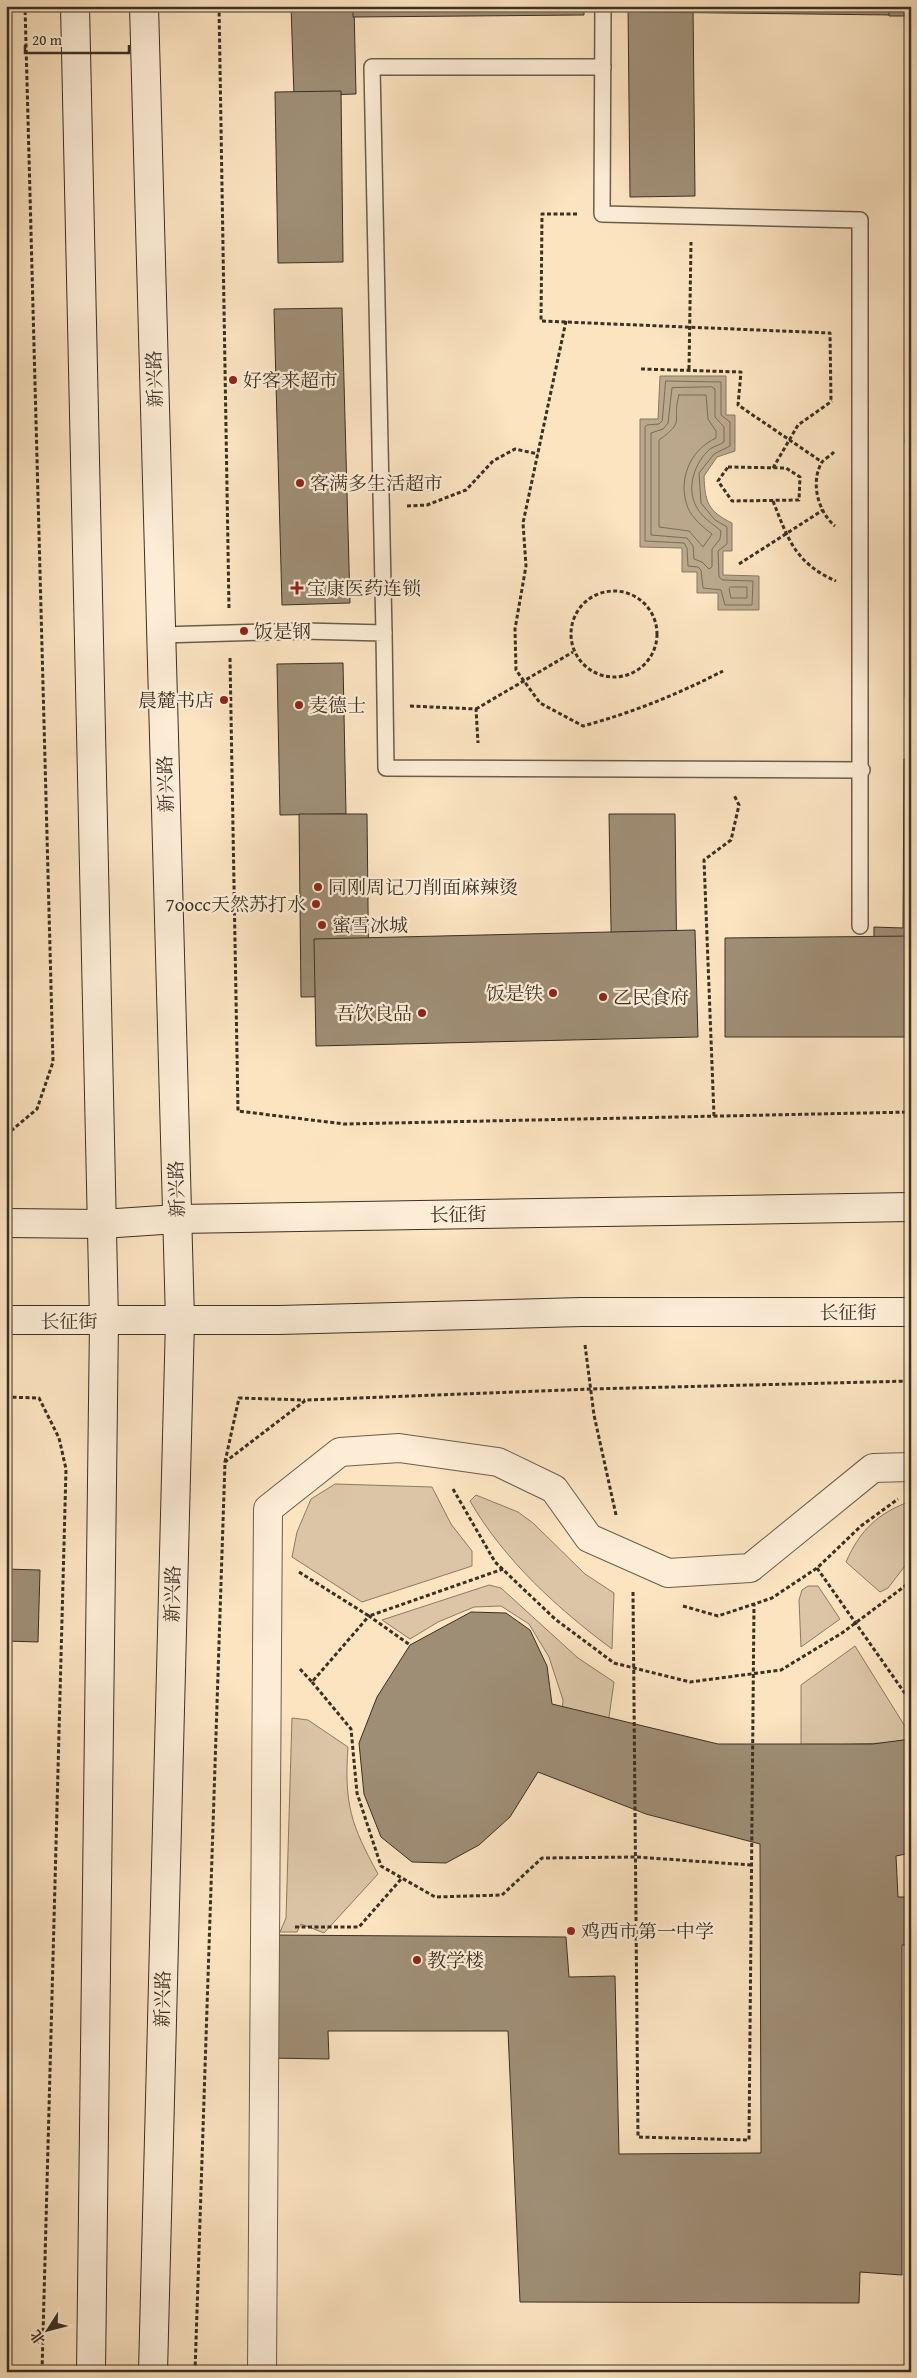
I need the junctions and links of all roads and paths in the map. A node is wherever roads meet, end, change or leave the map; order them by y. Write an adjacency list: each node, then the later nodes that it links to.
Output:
1 (25, 6): 40 (path)
2 (75, 6): 44 (main road)
3 (144, 6): 27 (main road, 新兴路)
4 (219, 6): 25 (path)
5 (603, 6): 6 (lane)
6 (603, 67): 7 (lane); 20 (lane)
7 (602, 214): 8 (lane); 9 (path)
8 (691, 216): 10 (path); 13 (lane)
9 (566, 322): 10 (path); 16 (path)
10 (690, 326): 12 (path); 14 (path)
11 (641, 369): 12 (path)
12 (689, 369): 15 (path)
13 (861, 390): 14 (path); 24 (lane)
14 (831, 401): 15 (path)
15 (789, 440): 17 (path); 18 (path)
16 (538, 454): 20 (path); 31 (path)
17 (822, 462)
18 (773, 468): 19 (path); 19 (path)
19 (772, 501): 22 (path)
20 (381, 508): 26 (lane)
21 (824, 510): 22 (path)
22 (786, 532): 23 (path); 24 (path)
23 (739, 564)
24 (861, 592): 36 (lane)
25 (230, 613)
26 (384, 633): 27 (lane); 32 (lane)
27 (161, 635): 42 (main road, 新兴路)
28 (574, 652): 28 (path); 31 (path)
29 (230, 653): 39 (path)
30 (723, 671): 31 (path)
31 (524, 681): 33 (path)
32 (386, 706): 33 (path); 34 (lane)
33 (476, 709): 34 (path)
34 (479, 769): 35 (lane)
35 (722, 769): 36 (lane); 39 (path)
36 (862, 770): 37 (lane)
37 (860, 926)
38 (911, 1112): 39 (path)
39 (714, 1116)
40 (6, 1135)
41 (911, 1207): 42 (main road, 长征街)
42 (177, 1219): 44 (main road, 长征街); 48 (main road, 新兴路)
43 (6, 1223): 44 (main road, 长征街)
44 (102, 1224): 49 (main road)
45 (581, 1312): 46 (main road, 长征街); 48 (main road, 长征街); 51 (path)
46 (911, 1312)
47 (6, 1320): 49 (main road, 长征街)
48 (180, 1320): 49 (main road, 长征街); 75 (main road, 新兴路)
49 (104, 1321): 74 (main road)
50 (911, 1381): 51 (path)
51 (591, 1389): 53 (path); 57 (path)
52 (6, 1397): 73 (path)
53 (306, 1400): 54 (path); 54 (path)
54 (225, 1462): 76 (path)
55 (911, 1467): 77 (main road)
56 (452, 1486): 60 (path)
57 (616, 1517)
58 (294, 1568): 64 (path)
59 (817, 1568): 68 (path)
60 (503, 1570): 61 (path); 64 (path)
61 (911, 1577)
62 (631, 1583): 69 (path)
63 (754, 1604): 70 (path)
64 (369, 1616): 65 (path); 67 (path)
65 (410, 1645)
66 (298, 1667): 67 (path)
67 (312, 1682): 71 (path)
68 (911, 1702)
69 (636, 1857): 70 (path); 70 (path); 71 (path)
70 (751, 1865)
71 (402, 1878): 72 (path)
72 (287, 1927)
73 (42, 2372)
74 (91, 2372)
75 (153, 2372)
76 (195, 2372)
77 (262, 2372)

